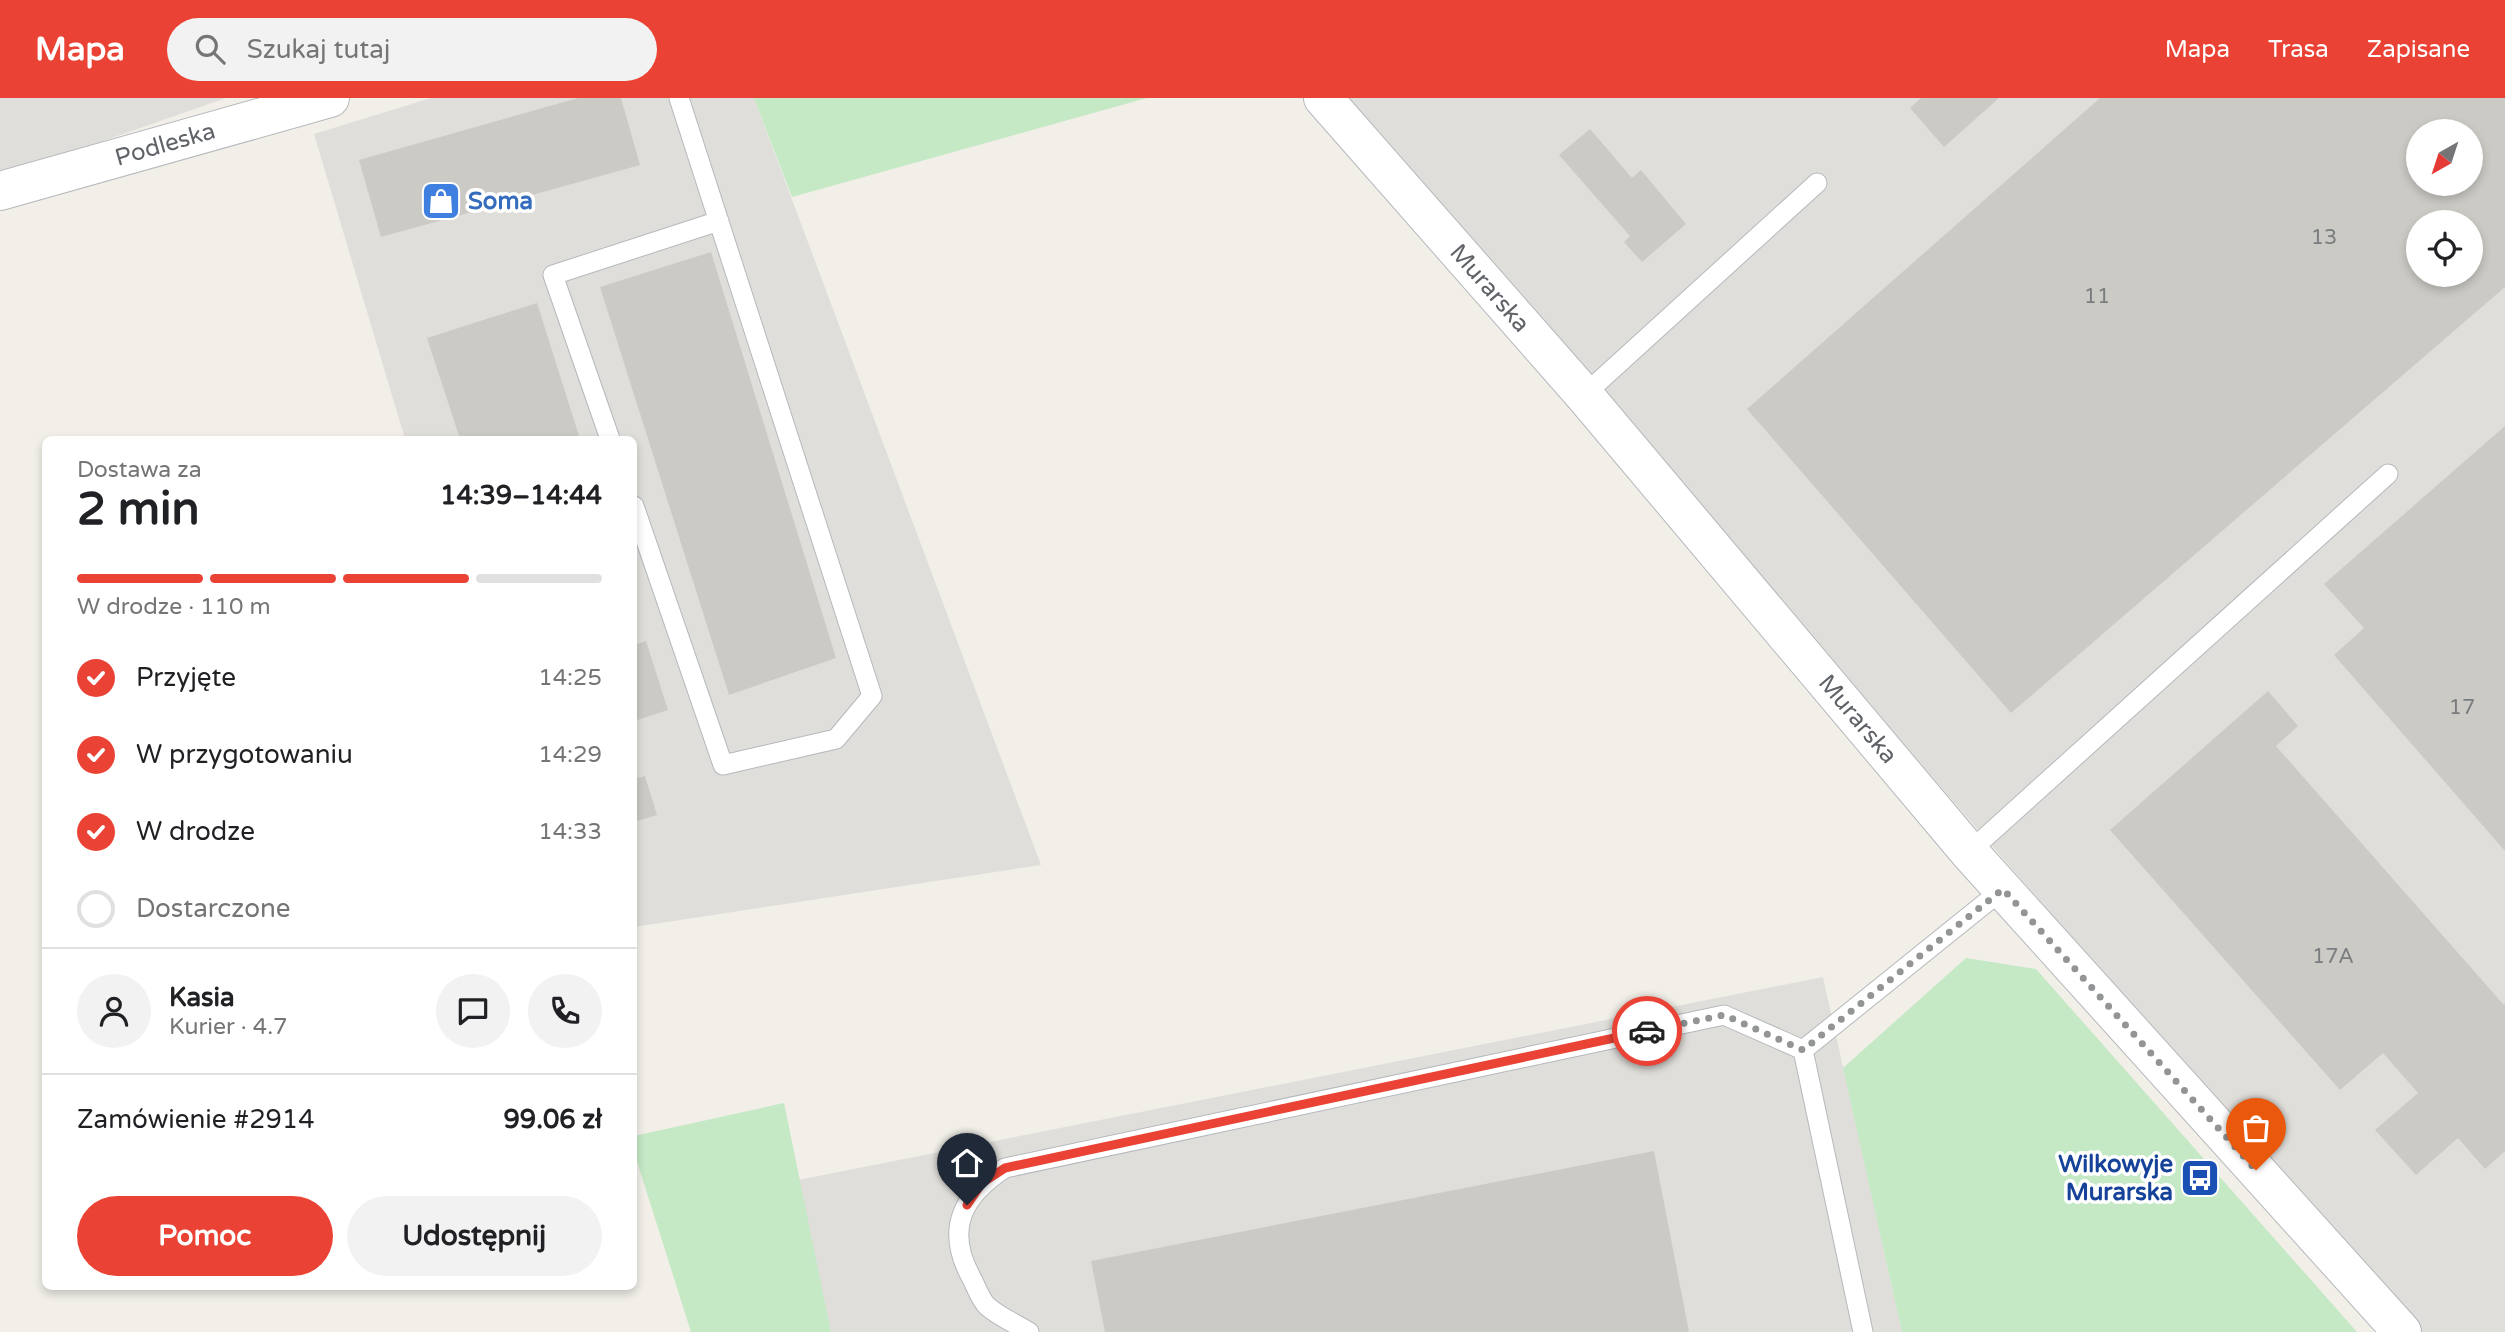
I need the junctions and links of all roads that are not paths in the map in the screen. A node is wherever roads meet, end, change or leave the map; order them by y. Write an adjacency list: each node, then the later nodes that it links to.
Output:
1 (330, 98): 5 (street, Podleska)
2 (679, 98): 6 (lane)
3 (1323, 98): 7 (street, Murarska)
4 (1817, 183): 7 (lane)
5 (0, 191)
6 (719, 221): 8 (lane); 10 (lane)
7 (1584, 395): 11 (street, Murarska)
8 (609, 436)
9 (2388, 474): 11 (lane)
10 (637, 515)
11 (1969, 852): 12 (street, Murarska)
12 (2003, 889): 13 (lane); 16 (street, Murarska)
13 (1803, 1050): 14 (lane); 15 (lane)
14 (1028, 1332)
15 (1863, 1332)
16 (2402, 1332)

